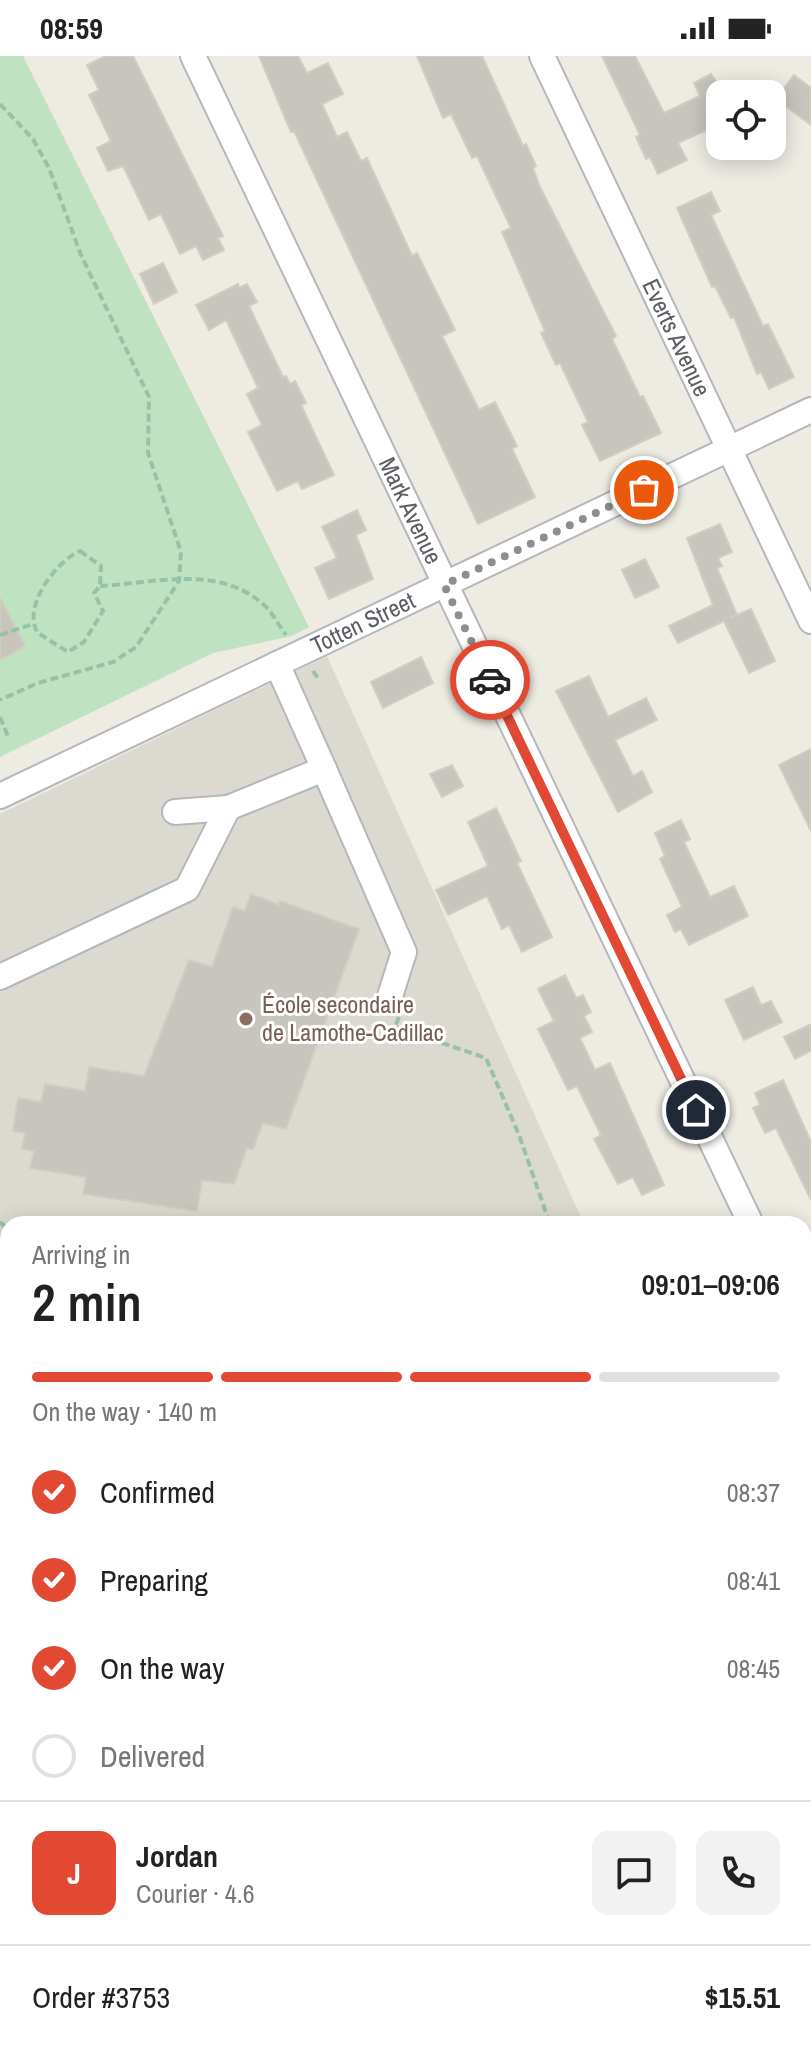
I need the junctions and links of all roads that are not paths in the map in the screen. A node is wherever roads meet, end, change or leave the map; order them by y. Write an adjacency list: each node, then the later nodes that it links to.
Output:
1 (193, 56): 5 (street, Mark Avenue)
2 (542, 56): 4 (street, Everts Avenue)
3 (811, 410): 4 (street, Totten Street)
4 (730, 449): 5 (street, Totten Street); 6 (street, Everts Avenue)
5 (444, 585): 7 (street, Totten Street); 14 (street, Mark Avenue)
6 (811, 621)
7 (277, 664): 8 (street); 9 (street, Totten Street)
8 (324, 769): 10 (street); 13 (street)
9 (0, 796)
10 (228, 808): 11 (street); 12 (street)
11 (175, 812)
12 (0, 977)
13 (395, 1005)
14 (747, 1216)

